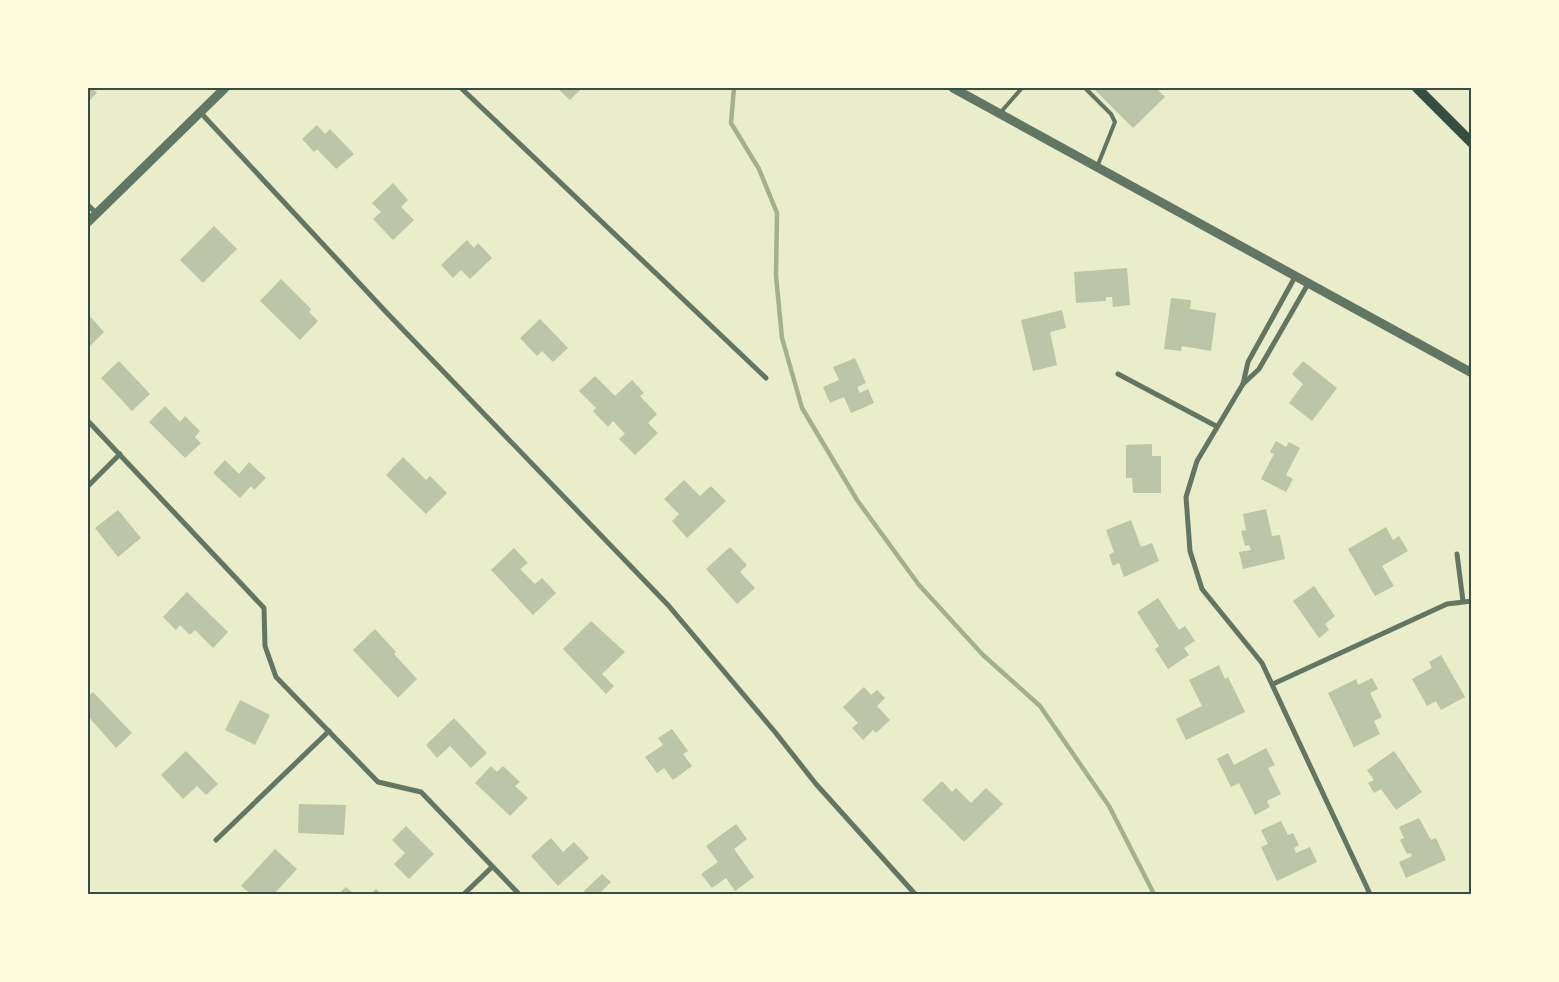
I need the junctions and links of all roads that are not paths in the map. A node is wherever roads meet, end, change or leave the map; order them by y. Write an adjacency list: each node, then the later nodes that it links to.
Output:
1 (225, 88): 7 (street)
2 (461, 88): 18 (street)
3 (953, 88): 8 (street)
4 (1022, 88): 8 (lane)
5 (1085, 88): 10 (lane)
6 (1417, 88): 9 (main road)
7 (199, 112): 12 (street); 33 (street)
8 (1000, 113): 10 (street)
9 (1472, 143)
10 (1097, 167): 14 (street)
11 (88, 205): 12 (street)
12 (96, 213): 13 (street)
13 (88, 222)
14 (1296, 277): 15 (street); 19 (street)
15 (1308, 284): 16 (street); 19 (street)
16 (1472, 373)
17 (1118, 374): 21 (street)
18 (766, 378)
19 (1243, 384): 21 (street)
20 (88, 421): 22 (street)
21 (1216, 426): 27 (street)
22 (120, 454): 23 (street); 28 (street)
23 (88, 486)
24 (1457, 554): 25 (street)
25 (1463, 601): 26 (street); 27 (street)
26 (1472, 601)
27 (1273, 684): 34 (street)
28 (329, 731): 29 (street); 30 (street)
29 (216, 840)
30 (492, 867): 31 (street); 32 (street)
31 (464, 894)
32 (519, 894)
33 (915, 894)
34 (1370, 894)

